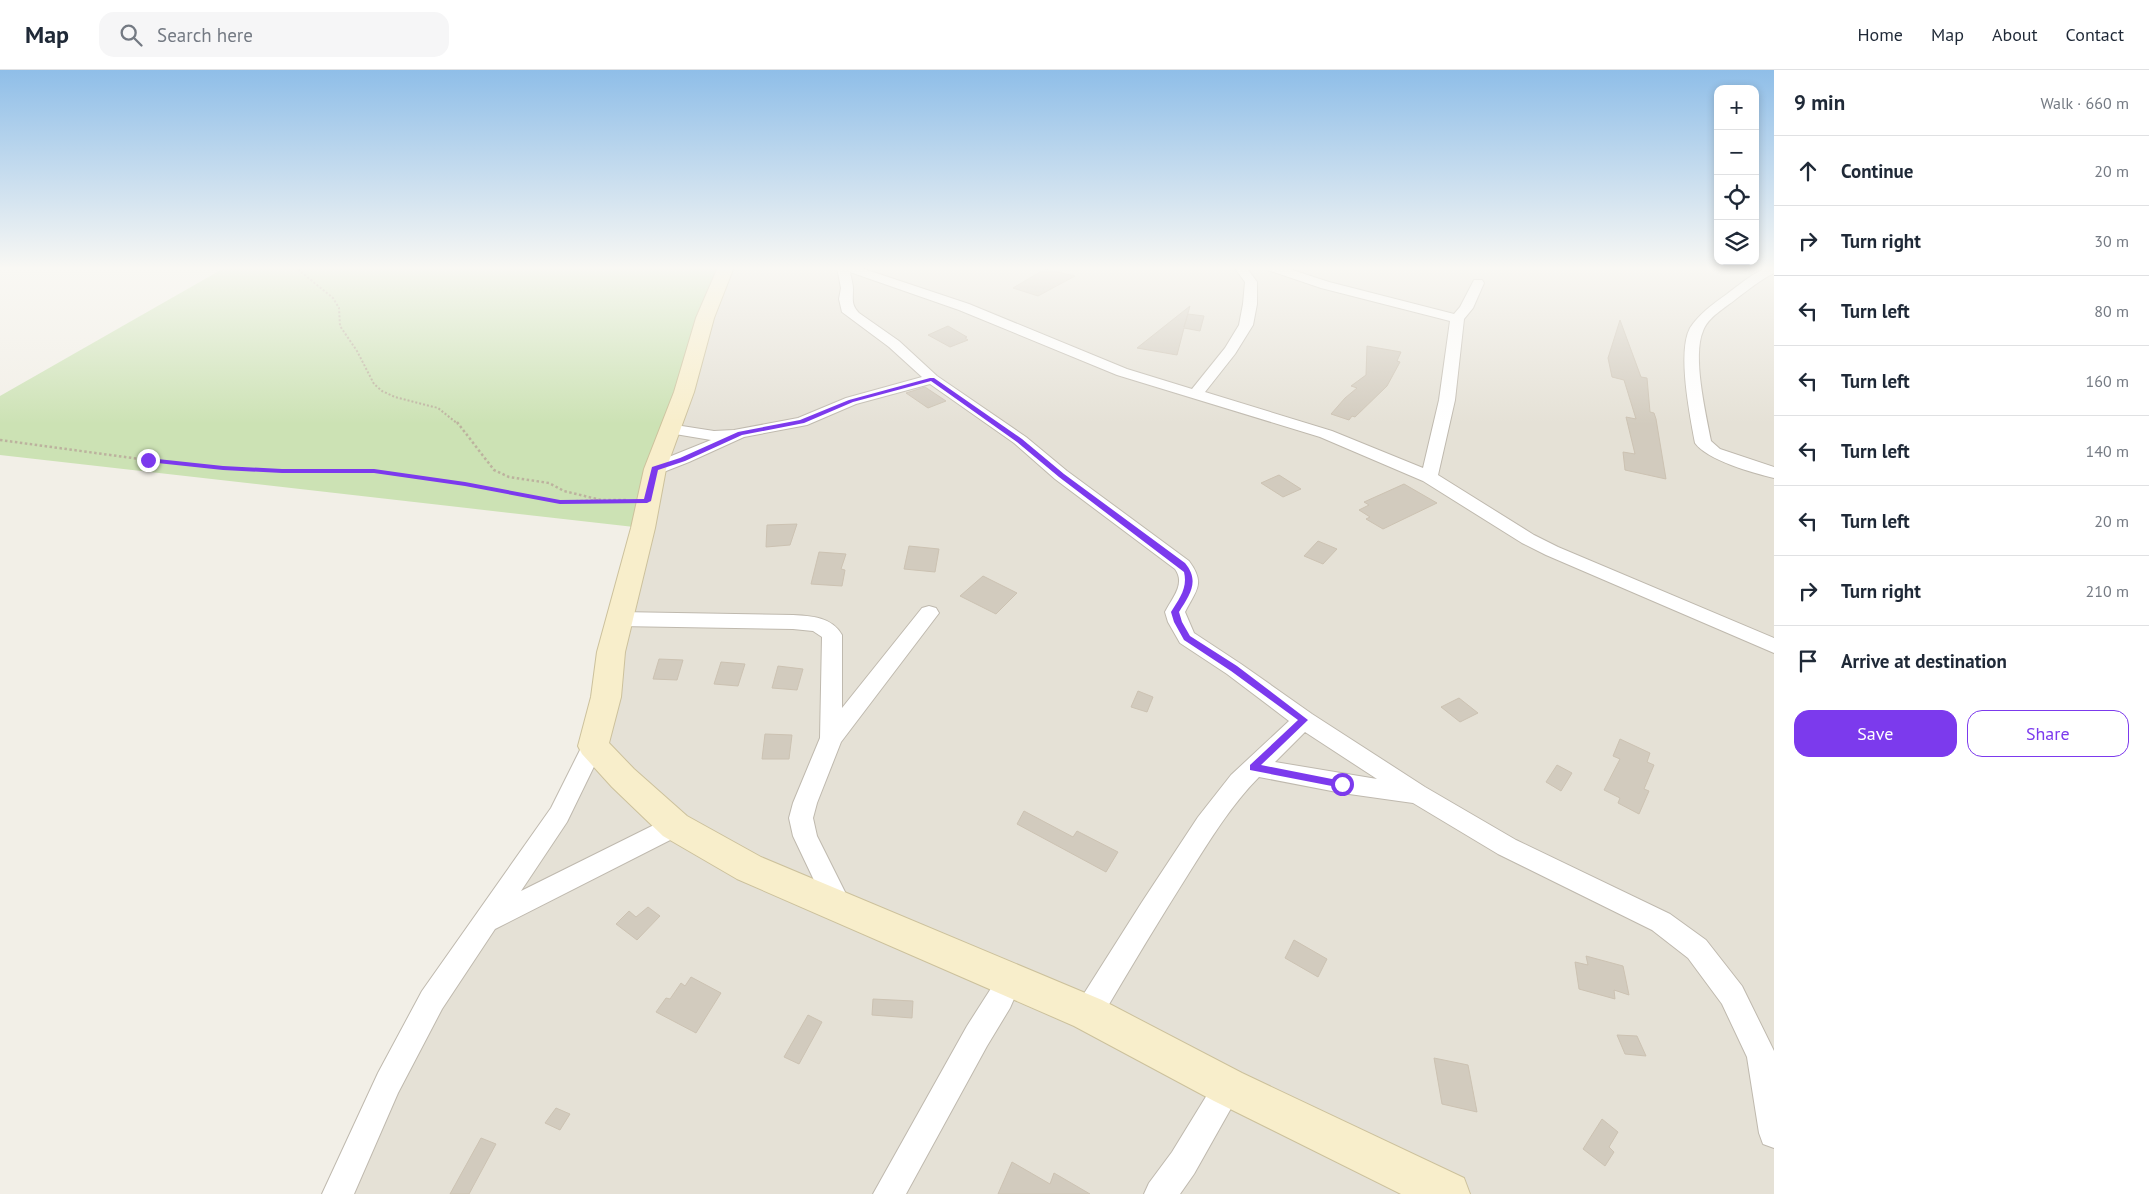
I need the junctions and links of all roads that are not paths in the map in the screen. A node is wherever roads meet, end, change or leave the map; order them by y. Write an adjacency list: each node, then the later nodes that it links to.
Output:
1 (705, 319): 9 (street)
2 (859, 319): 7 (street)
3 (994, 319): 8 (street)
4 (1247, 319): 8 (street)
5 (1457, 319): 13 (street)
6 (1705, 319): 12 (street)
7 (932, 379): 10 (street); 17 (street)
8 (1194, 395): 13 (street)
9 (669, 429): 10 (street); 11 (street)
10 (740, 433): 11 (street)
11 (655, 469): 15 (street)
12 (1774, 473)
13 (1429, 477): 16 (street)
14 (929, 613): 18 (street)
15 (620, 619): 18 (street); 19 (street)
16 (1774, 646)
17 (1304, 720): 20 (street); 21 (street)
18 (831, 738): 23 (street)
19 (593, 746): 22 (street); 24 (street)
20 (1253, 767): 21 (street); 26 (street)
21 (1417, 794): 28 (street)
22 (675, 826): 23 (street); 24 (street)
23 (840, 908): 25 (street)
24 (487, 920): 29 (street)
25 (1009, 978): 26 (street); 30 (street)
26 (1088, 1014): 27 (street)
27 (1228, 1087): 31 (street); 32 (street)
28 (1774, 1133)
29 (338, 1194)
30 (889, 1194)
31 (1160, 1194)
32 (1448, 1194)

